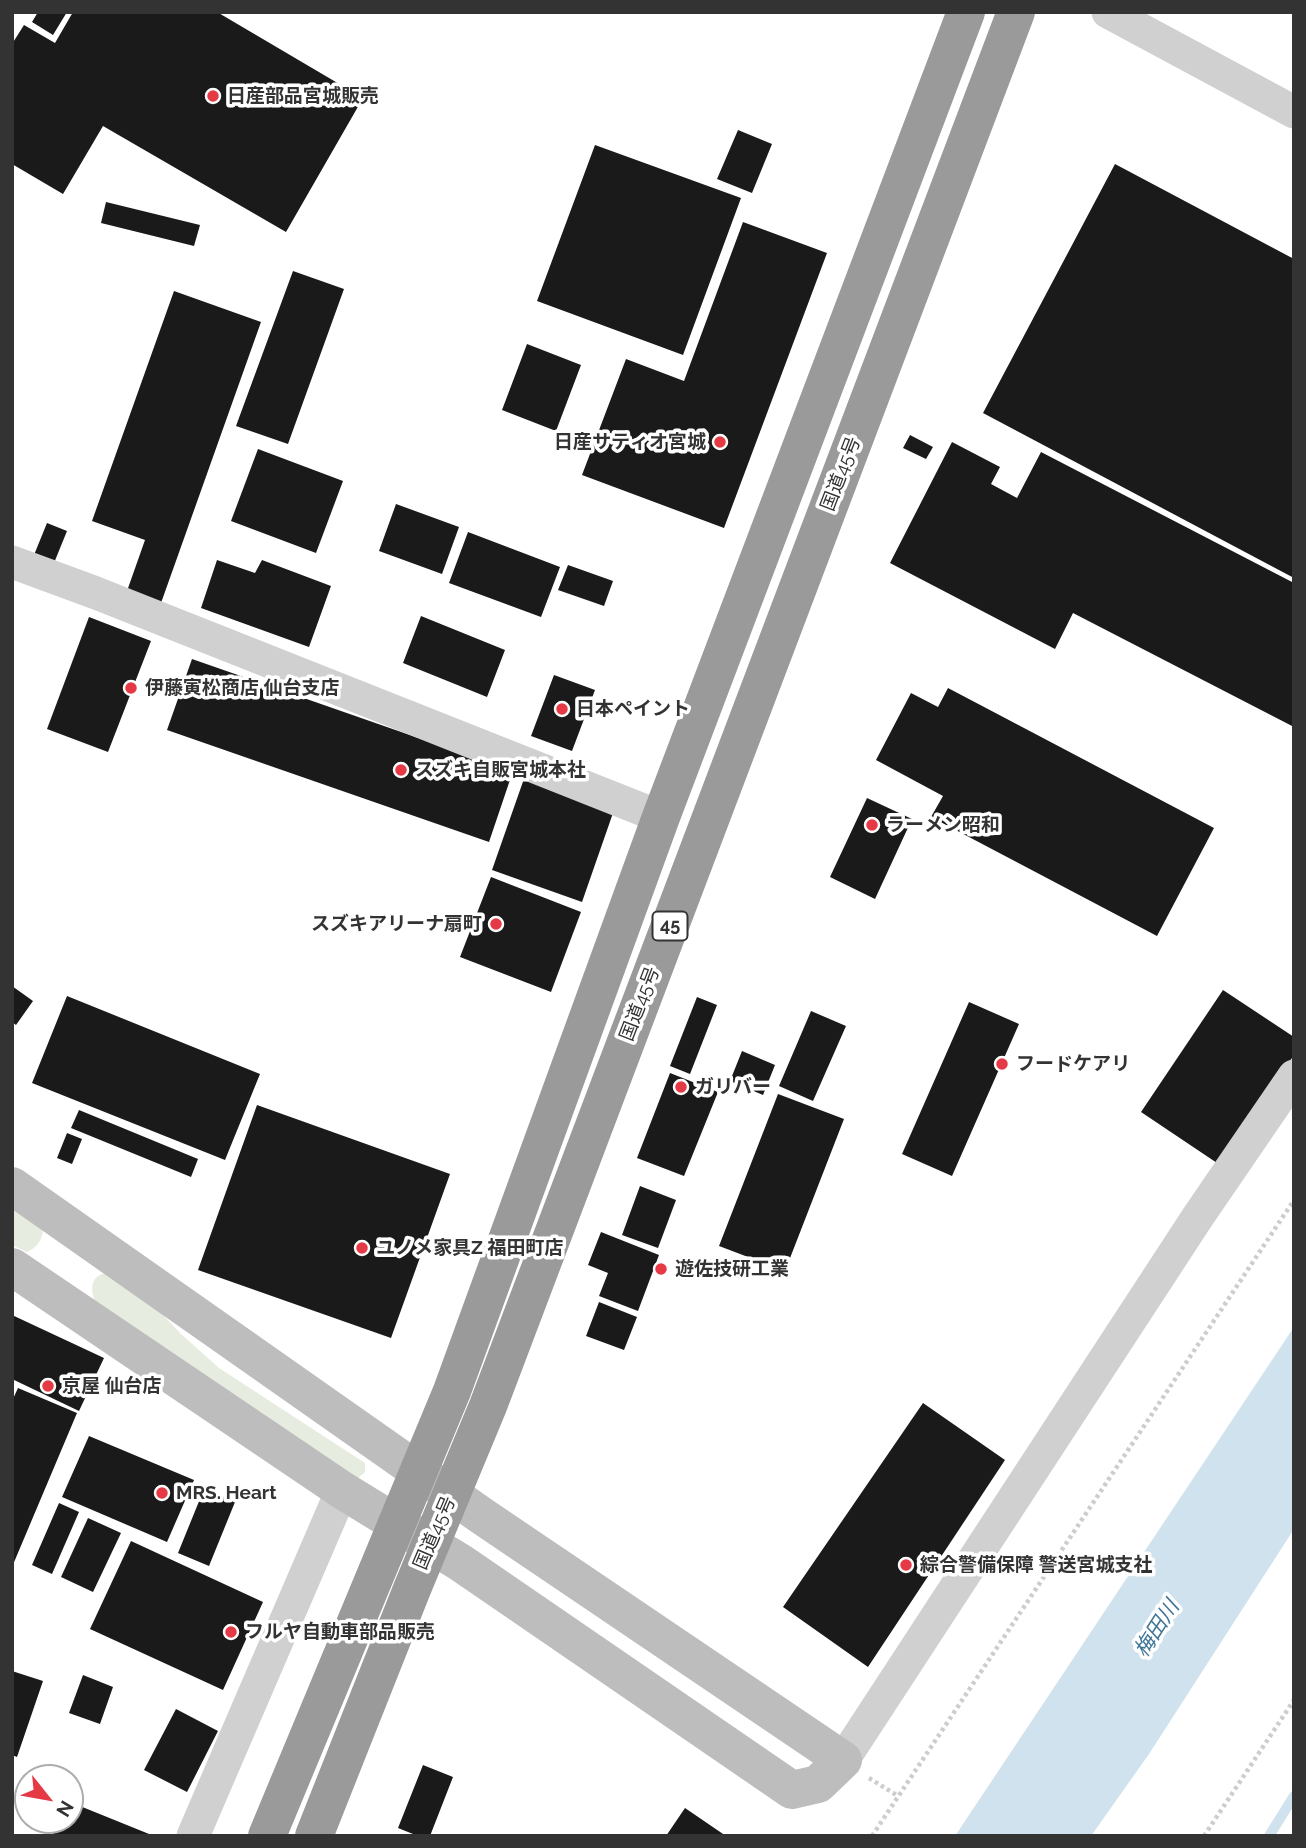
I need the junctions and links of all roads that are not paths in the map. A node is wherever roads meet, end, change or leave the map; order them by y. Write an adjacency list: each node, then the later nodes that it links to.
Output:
1 (966, 12): 6 (highway, 国道45号 / 45)
2 (1016, 12): 12 (highway, 国道45号 / 45)
3 (1108, 12): 4 (street)
4 (1294, 112)
5 (12, 562): 6 (street)
6 (661, 817): 10 (highway, 国道45号 / 45)
7 (1294, 1076): 15 (street)
8 (12, 1186): 10 (street)
9 (12, 1267): 11 (street)
10 (418, 1471): 12 (street); 13 (highway, 国道45号 / 45)
11 (342, 1490): 13 (street); 16 (street)
12 (452, 1494): 14 (highway, 国道45号 / 45); 15 (street)
13 (397, 1523): 14 (street); 17 (highway, 国道45号 / 45)
14 (431, 1544): 15 (street); 18 (highway, 国道45号 / 45)
15 (855, 1768)
16 (193, 1836)
17 (267, 1836)
18 (314, 1836)

